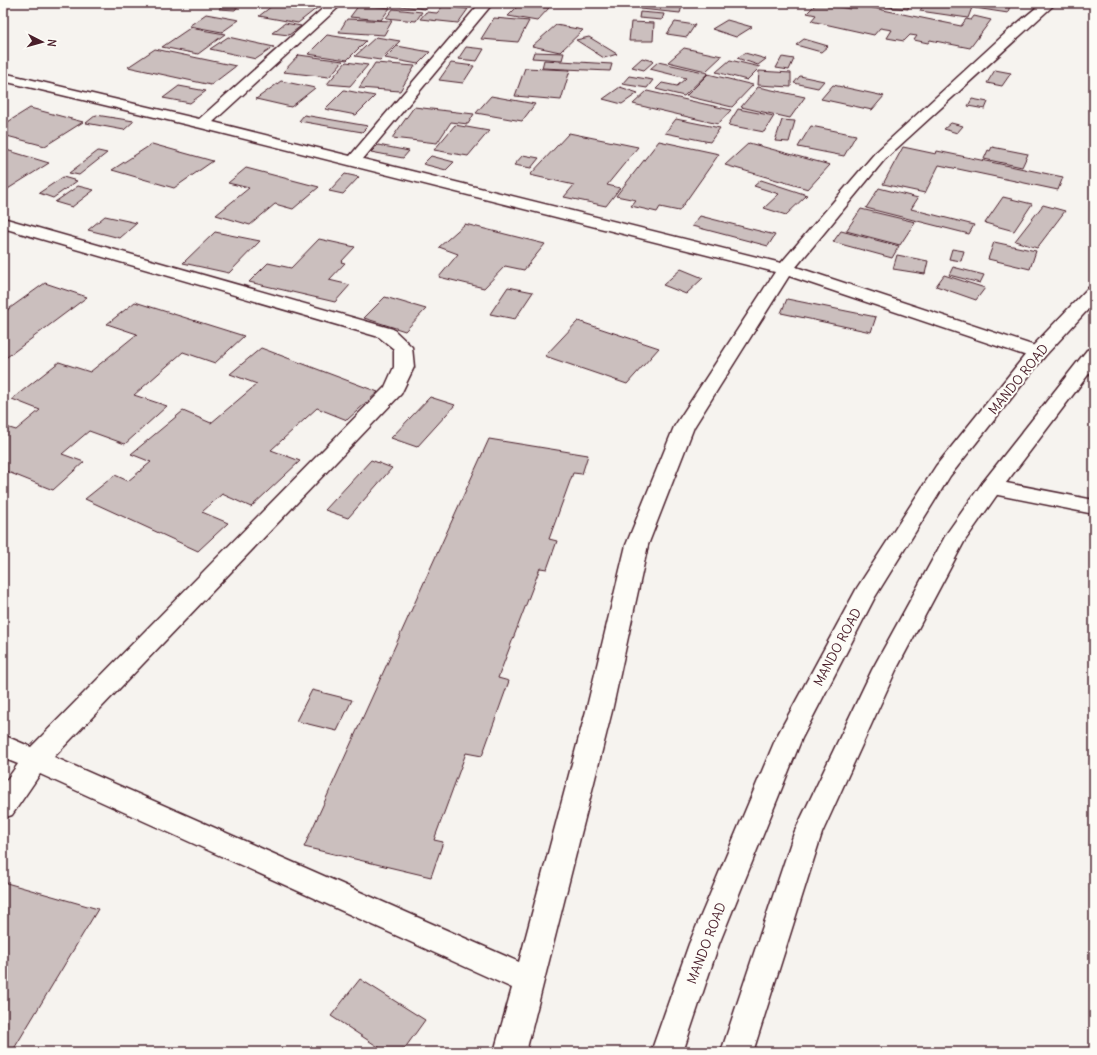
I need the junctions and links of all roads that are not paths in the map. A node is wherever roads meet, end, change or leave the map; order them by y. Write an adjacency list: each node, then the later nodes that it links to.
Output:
1 (337, 3): 5 (main road)
2 (487, 3): 6 (main road)
3 (1050, 3): 8 (main road)
4 (3, 77): 5 (main road)
5 (202, 124): 6 (main road)
6 (353, 162): 8 (main road)
7 (4, 225): 15 (main road)
8 (785, 270): 10 (main road); 17 (main road)
9 (1094, 292): 10 (main road, MANDO ROAD)
10 (1038, 353): 19 (main road, MANDO ROAD)
11 (1094, 354): 12 (main road)
12 (991, 487): 13 (main road); 20 (main road)
13 (1094, 507)
14 (3, 746): 15 (main road)
15 (35, 760): 16 (main road); 17 (main road)
16 (3, 807)
17 (528, 981): 18 (main road)
18 (510, 1052)
19 (667, 1052)
20 (737, 1052)

